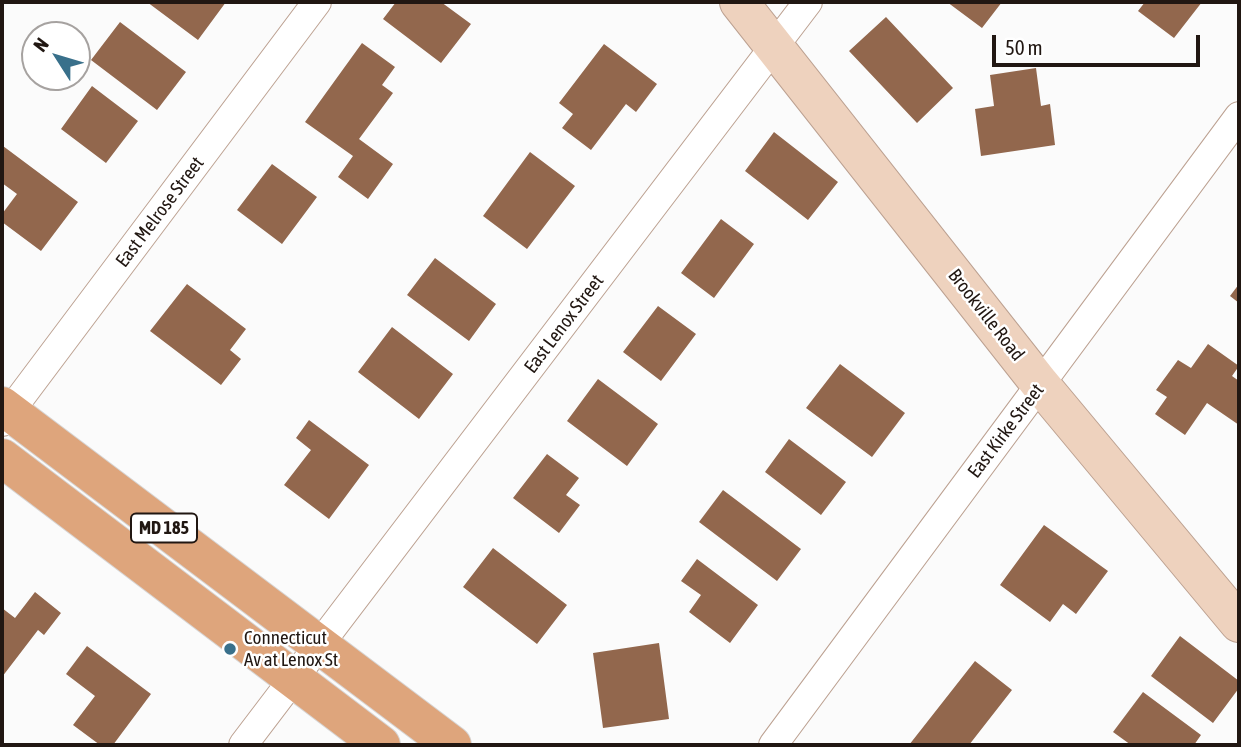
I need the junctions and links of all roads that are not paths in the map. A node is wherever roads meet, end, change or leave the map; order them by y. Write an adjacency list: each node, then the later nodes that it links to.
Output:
1 (317, 2): 7 (street, East Melrose Street)
2 (739, 2): 4 (main road, Brookville Road)
3 (808, 2): 4 (street, East Lenox Street)
4 (775, 46): 6 (main road, Brookville Road); 10 (street, East Lenox Street)
5 (1239, 116): 6 (street, East Kirke Street)
6 (1040, 384): 9 (main road, Brookville Road); 15 (street, East Kirke Street)
7 (4, 413): 10 (main road, MD 185)
8 (2, 458): 11 (main road, MD 185)
9 (1239, 623)
10 (319, 645): 11 (street, East Lenox Street); 14 (main road, MD 185)
11 (293, 679): 12 (street, East Lenox Street); 13 (main road, MD 185)
12 (243, 745)
13 (381, 745)
14 (452, 745)
15 (773, 745)

